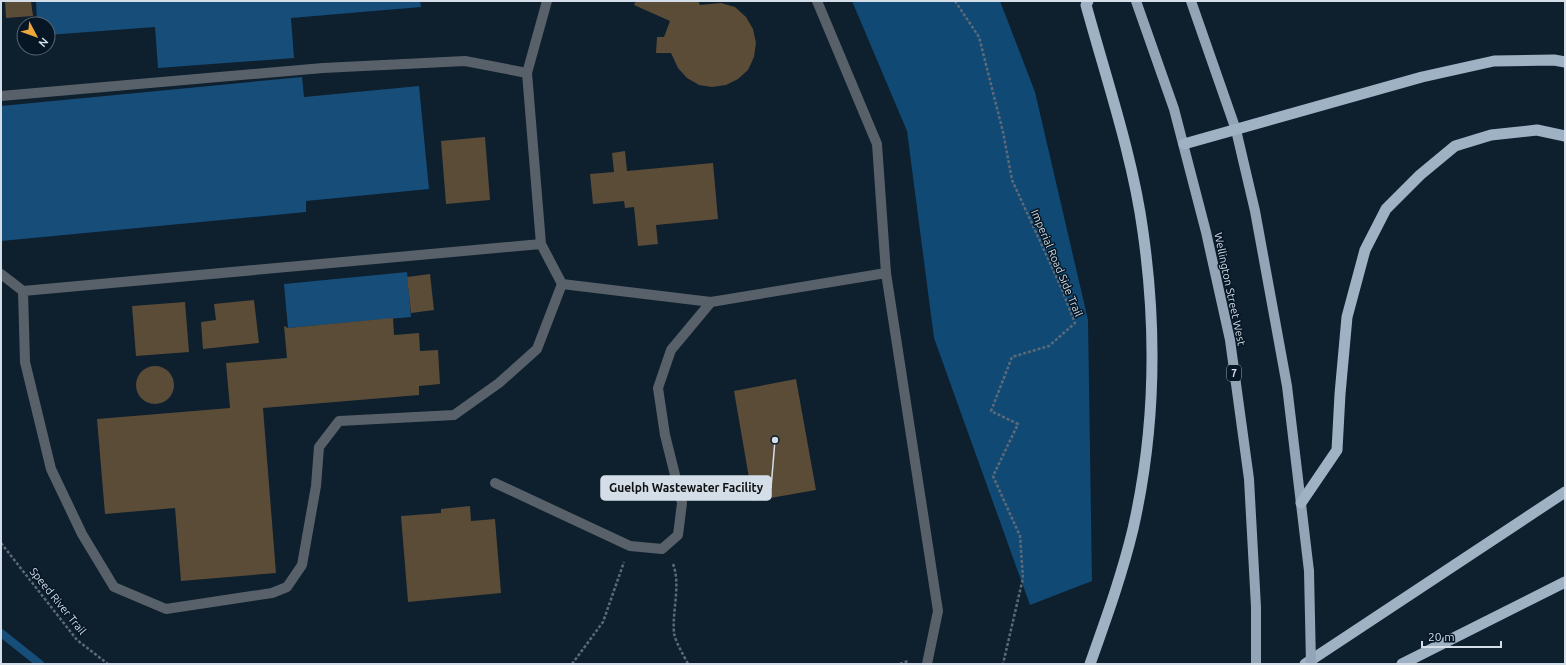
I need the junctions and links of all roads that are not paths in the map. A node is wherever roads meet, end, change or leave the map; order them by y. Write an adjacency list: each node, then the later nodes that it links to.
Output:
1 (547, 1): 7 (lane)
2 (817, 1): 13 (lane)
3 (1088, 1): 23 (highway)
4 (1136, 1): 11 (main road, Wellington Street West)
5 (1191, 1): 9 (main road)
6 (1565, 62): 9 (highway)
7 (527, 73): 8 (lane); 12 (lane)
8 (1, 96)
9 (1236, 130): 11 (highway); 20 (main road)
10 (1565, 136): 20 (highway)
11 (1184, 144): 24 (main road, Wellington Street West / 7)
12 (541, 244): 15 (lane); 16 (lane)
13 (886, 273): 17 (lane); 22 (lane)
14 (1, 274): 16 (lane)
15 (562, 284): 16 (lane); 17 (lane)
16 (23, 292)
17 (711, 302): 18 (lane)
18 (495, 483)
19 (1565, 492): 25 (highway)
20 (1301, 503): 26 (main road, bridge)
21 (1565, 582): 27 (highway)
22 (927, 664)
23 (1090, 664)
24 (1256, 664)
25 (1304, 664)
26 (1311, 664)
27 (1402, 664)

